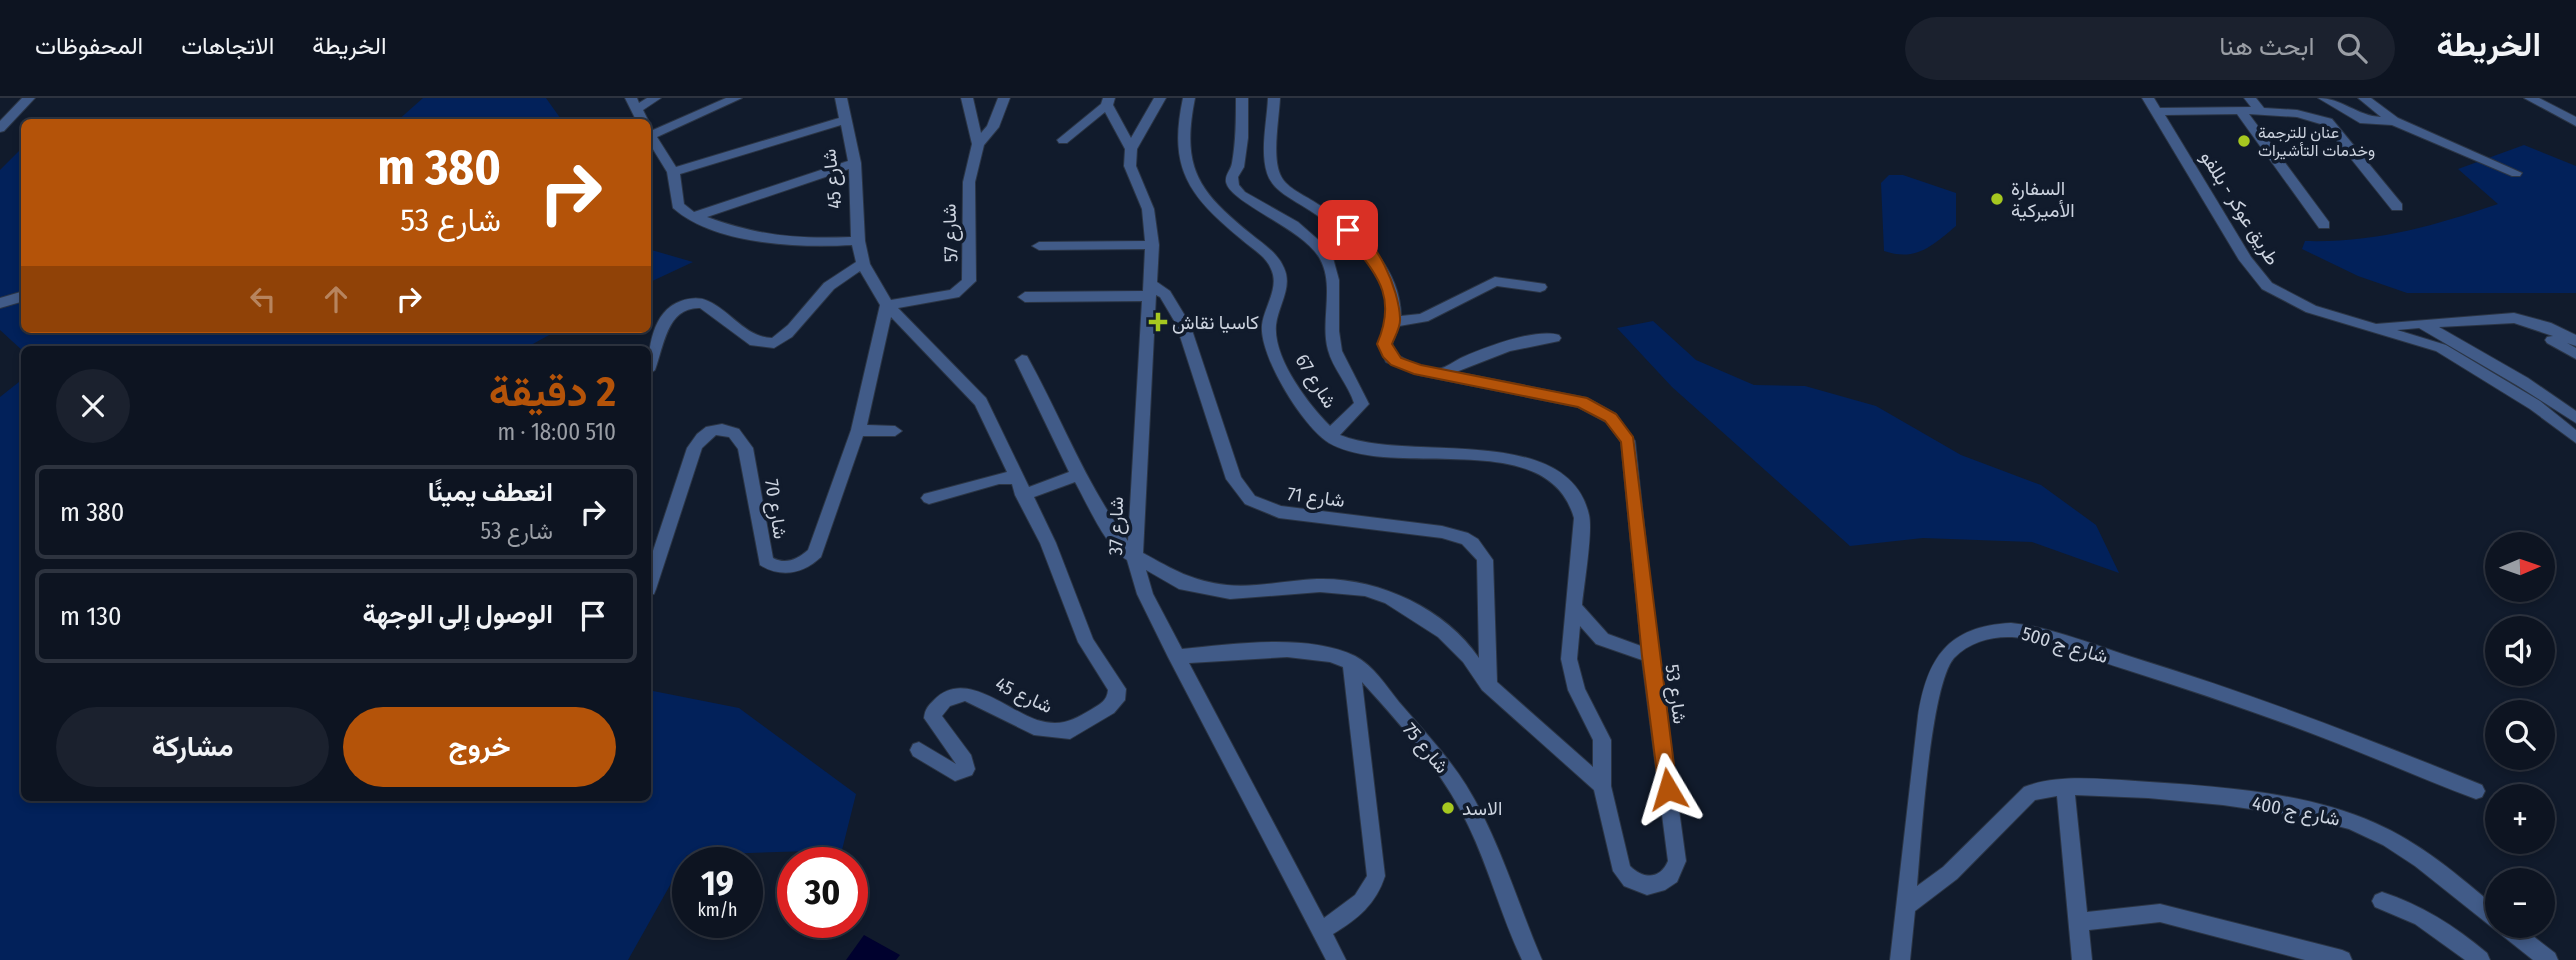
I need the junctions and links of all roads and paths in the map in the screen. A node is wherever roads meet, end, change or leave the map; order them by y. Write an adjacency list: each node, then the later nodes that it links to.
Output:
1 (29, 98): 25 (street)
2 (655, 98): 17 (street)
3 (736, 98): 26 (street)
4 (841, 98): 22 (street, شارع 45)
5 (1004, 98): 29 (street)
6 (1160, 98): 30 (street)
7 (1189, 98): 60 (street, شارع 67)
8 (1242, 98): 60 (street)
9 (1274, 98): 48 (street, شارع 53)
10 (2148, 98): 18 (street, طريق عوكر - بللفو)
11 (2250, 98): 20 (street)
12 (2324, 98): 23 (street)
13 (2364, 98): 23 (street)
14 (2530, 98): 24 (street)
15 (963, 100): 29 (street, شارع 57)
16 (1108, 102): 28 (street); 30 (street, شارع 37)
17 (634, 103): 21 (street)
18 (2157, 112): 19 (street); 50 (street, طريق عوكر - بللفو)
19 (2241, 112): 20 (street); 36 (street)
20 (2261, 112): 34 (street)
21 (642, 119)
22 (845, 120): 31 (street, شارع 45); 32 (street)
23 (2395, 121): 33 (street)
24 (2576, 122)
25 (0, 128)
26 (651, 133)
27 (651, 137): 32 (street)
28 (1063, 139)
29 (978, 144): 46 (street, شارع 57)
30 (1131, 149): 38 (street, شارع 37)
31 (855, 163): 35 (street); 37 (street, شارع 45)
32 (673, 173): 35 (street)
33 (2516, 173)
34 (2397, 207)
35 (694, 217): 37 (street)
36 (2324, 225)
37 (858, 241): 40 (street, شارع 45)
38 (1152, 245): 39 (street); 42 (street, شارع 37)
39 (1039, 246)
40 (863, 264): 46 (street, شارع 45); 54 (street)
41 (1540, 287): 48 (street)
42 (1150, 290): 44 (street); 66 (street, شارع 37); 72 (street, شارع 71)
43 (21, 297): 45 (street)
44 (1025, 297)
45 (0, 303)
46 (887, 305): 58 (street, شارع 70); 63 (street, شارع 45)
47 (2514, 318): 49 (street); 52 (street); 53 (street)
48 (1394, 321): 56 (street, شارع 53)
49 (2424, 325): 50 (street); 57 (street)
50 (2364, 326): 61 (street, طريق عوكر - بللفو)
51 (1554, 338): 56 (street)
52 (2576, 341)
53 (2576, 354)
54 (651, 360)
55 (1022, 360): 62 (street)
56 (1440, 374): 69 (street, شارع 53)
57 (2576, 418)
58 (858, 430): 59 (street); 67 (street, شارع 70)
59 (895, 431)
60 (1329, 435): 68 (street, شارع 67)
61 (2576, 438)
62 (1079, 474): 64 (street); 66 (street)
63 (1015, 478): 64 (street, شارع 45); 65 (street)
64 (1023, 495): 73 (street, شارع 45)
65 (929, 498)
66 (1135, 559): 70 (street, شارع 37); 72 (street)
67 (651, 580)
68 (1573, 606): 69 (street); 74 (street, شارع 67)
69 (1650, 656): 74 (street, شارع 53)
70 (1176, 657): 71 (street); 81 (street, شارع 37)
71 (1351, 662): 81 (street); 84 (street, شارع 75)
72 (1488, 685): 74 (street)
73 (919, 750)
74 (1602, 786)
75 (2066, 788): 78 (street, شارع ج 400); 79 (street, شارع ج 400); 80 (street)
76 (2476, 791): 78 (street, شارع ج 500)
77 (2382, 901): 88 (street)
78 (1907, 905): 85 (street, شارع ج 500)
79 (2485, 910)
80 (2080, 922): 86 (street); 87 (street)
81 (1320, 930): 83 (street, شارع 37)
82 (2520, 938): 89 (street)
83 (1336, 960)
84 (1532, 960)
85 (1900, 960)
86 (2082, 960)
87 (2342, 960)
88 (2480, 960)
89 (2548, 960)

